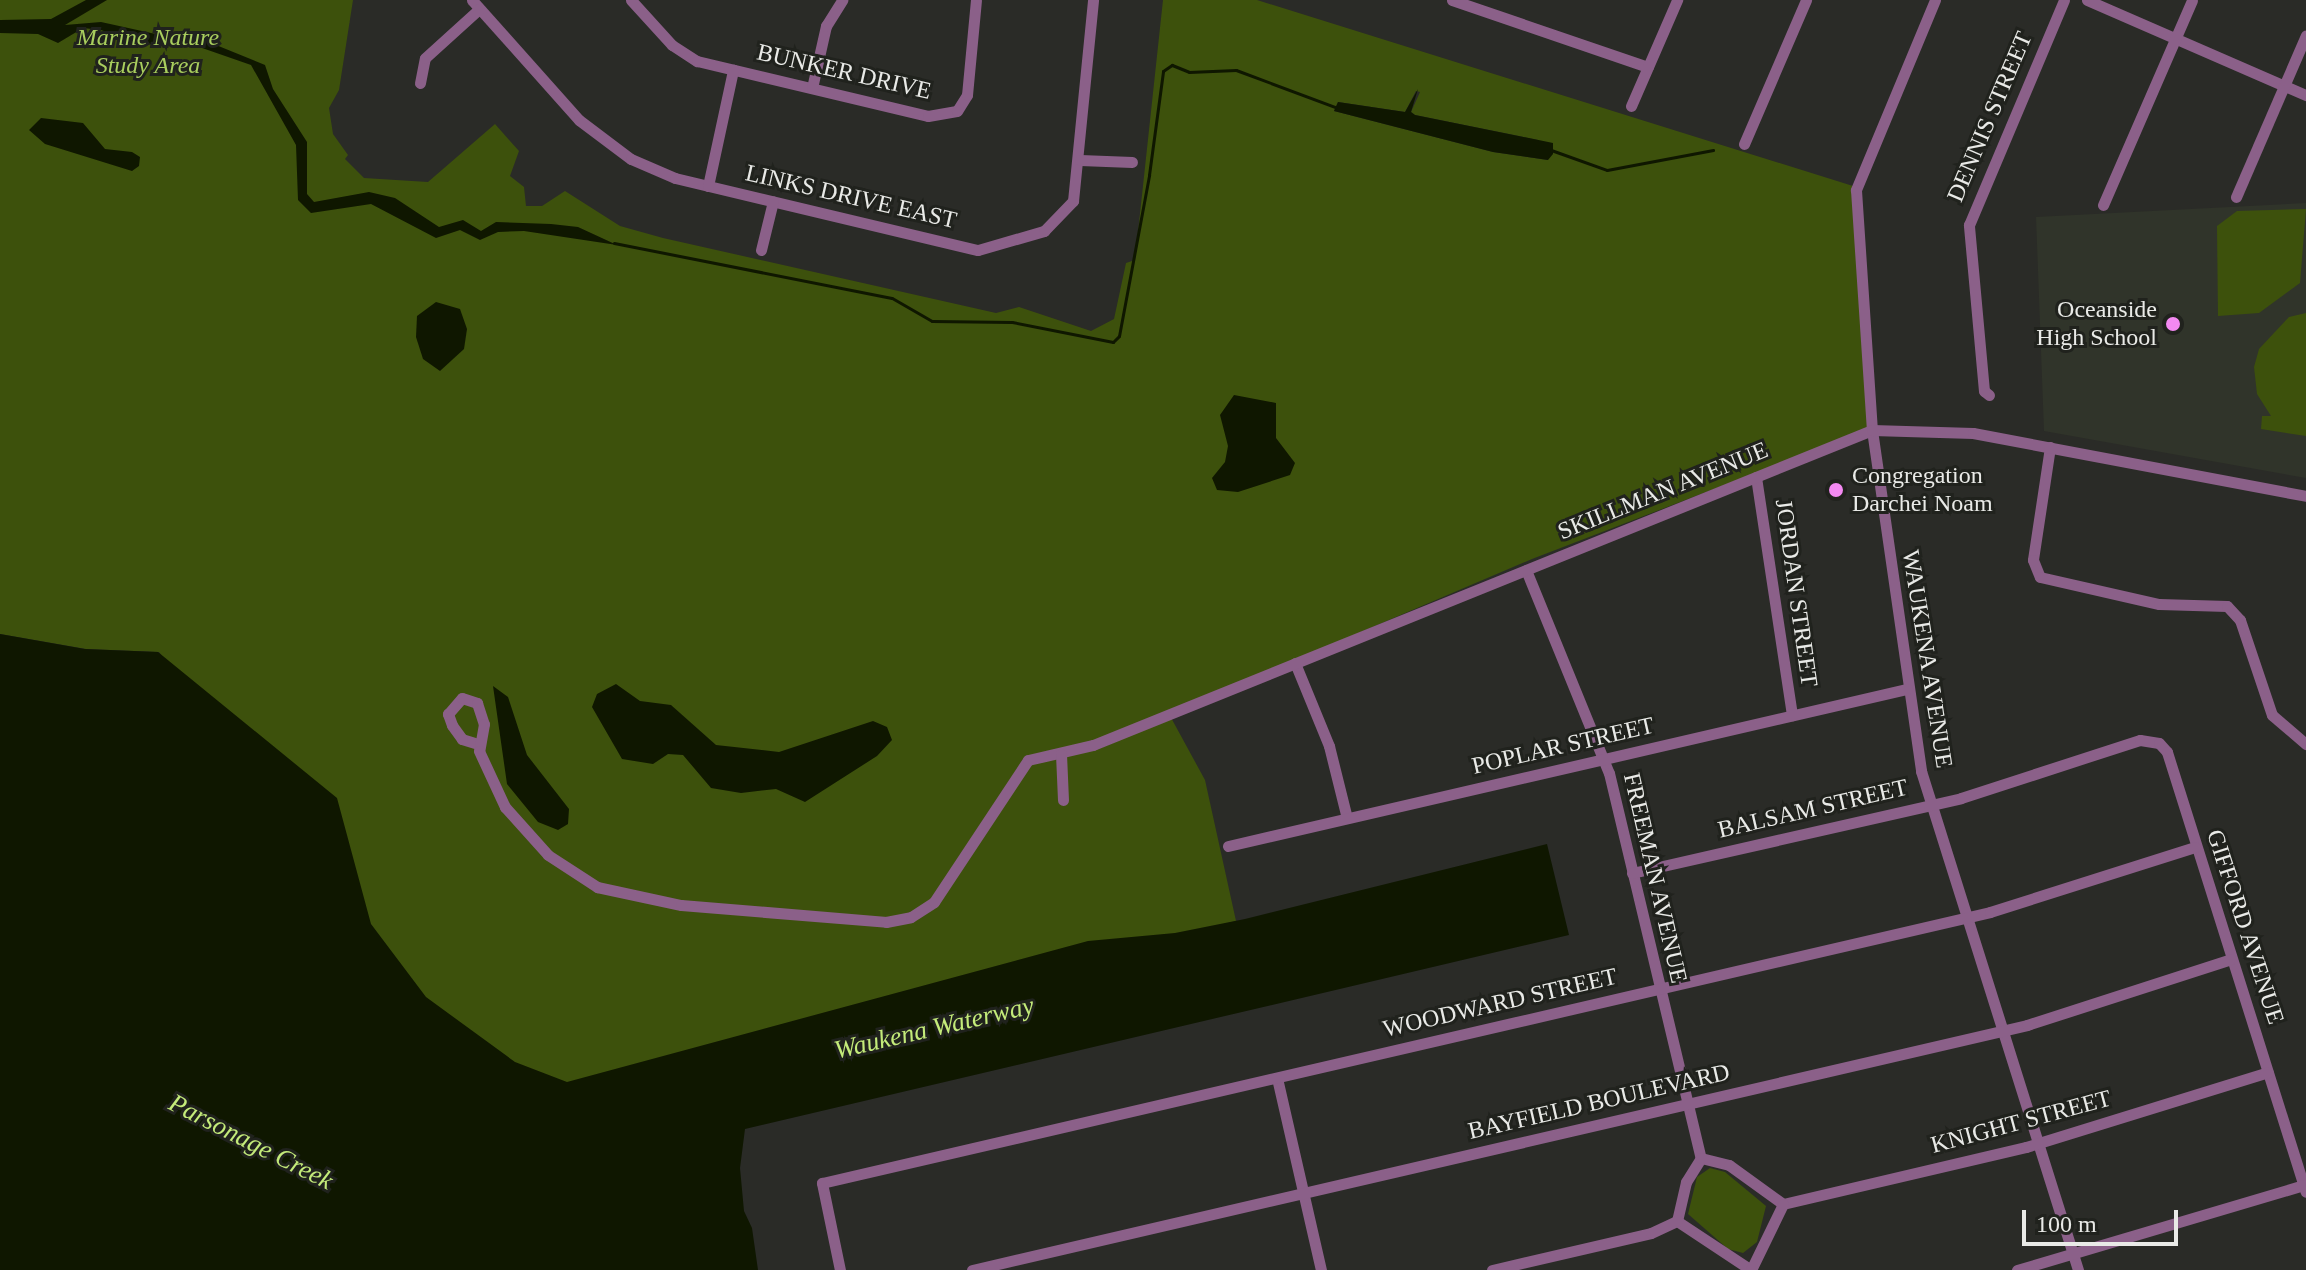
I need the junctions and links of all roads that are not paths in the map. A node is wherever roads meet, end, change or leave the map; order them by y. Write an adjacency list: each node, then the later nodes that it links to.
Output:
1 (631, 0): 16 (street, BUNKER DRIVE)
2 (842, 0): 19 (street)
3 (976, 0): 19 (street, BUNKER DRIVE)
4 (1093, 0): 23 (street, LINKS DRIVE EAST)
5 (1452, 0): 15 (street)
6 (1677, 0): 15 (street)
7 (1806, 0): 22 (street)
8 (1935, 0): 31 (street, WAUKENA AVENUE)
9 (2064, 0): 30 (street, DENNIS STREET)
10 (2087, 0): 14 (street)
11 (2192, 0): 14 (street)
12 (475, 4): 17 (street); 25 (street, LINKS DRIVE EAST)
13 (2306, 35): 18 (street)
14 (2176, 38): 18 (street); 28 (street)
15 (1648, 67): 21 (street)
16 (733, 70): 19 (street, BUNKER DRIVE); 25 (street)
17 (420, 83)
18 (2284, 85): 20 (street); 26 (street)
19 (812, 88)
20 (2306, 95)
21 (1631, 106)
22 (1744, 144)
23 (1080, 160): 24 (street); 27 (street, LINKS DRIVE EAST)
24 (1132, 162)
25 (708, 186): 27 (street, LINKS DRIVE EAST)
26 (2236, 197)
27 (773, 201): 29 (street)
28 (2103, 205)
29 (761, 250)
30 (1989, 395)
31 (1872, 430): 32 (street, SKILLMAN AVENUE); 33 (street, SKILLMAN AVENUE); 37 (street, WAUKENA AVENUE)
32 (2050, 447): 34 (street, SKILLMAN AVENUE); 41 (street)
33 (1756, 477): 35 (street, SKILLMAN AVENUE); 38 (street, JORDAN STREET)
34 (2306, 496)
35 (1526, 570): 36 (street, SKILLMAN AVENUE); 43 (street, FREEMAN AVENUE)
36 (1295, 663): 42 (street, SKILLMAN AVENUE); 46 (street)
37 (1907, 689): 38 (street, POPLAR STREET); 45 (street, WAUKENA AVENUE)
38 (1792, 715): 43 (street, POPLAR STREET)
39 (2140, 740): 45 (street, BALSAM STREET); 48 (street, GIFFORD AVENUE)
40 (478, 744): 42 (street, SKILLMAN AVENUE)
41 (2306, 744)
42 (1061, 754): 44 (street)
43 (1602, 759): 46 (street, POPLAR STREET); 49 (street, FREEMAN AVENUE)
44 (1063, 800)
45 (1931, 804): 49 (street, BALSAM STREET); 50 (street, WAUKENA AVENUE)
46 (1347, 818): 47 (street, POPLAR STREET)
47 (1228, 846)
48 (2195, 847): 50 (street, WOODWARD STREET); 51 (street, GIFFORD AVENUE)
49 (1632, 873): 52 (street, FREEMAN AVENUE)
50 (1966, 917): 52 (street, WOODWARD STREET); 53 (street, WAUKENA AVENUE)
51 (2231, 959): 53 (street, BAYFIELD BOULEVARD); 54 (street, GIFFORD AVENUE)
52 (1658, 989): 55 (street, WOODWARD STREET); 56 (street, FREEMAN AVENUE)
53 (2002, 1030): 56 (street, BAYFIELD BOULEVARD); 57 (street, WAUKENA AVENUE)
54 (2268, 1072): 57 (street, KNIGHT STREET); 59 (street, GIFFORD AVENUE)
55 (1277, 1078): 60 (street); 64 (street, WOODWARD STREET)
56 (1685, 1105): 58 (street, FREEMAN AVENUE); 60 (street, BAYFIELD BOULEVARD)
57 (2038, 1143): 61 (street, KNIGHT STREET); 63 (street, WAUKENA AVENUE)
58 (1701, 1158): 61 (street); 62 (street)
59 (2305, 1188): 63 (street)
60 (1303, 1193): 65 (street, BAYFIELD BOULEVARD); 66 (street)
61 (1783, 1204): 68 (street)
62 (1677, 1221): 67 (street); 68 (street)
63 (2074, 1256): 69 (street); 70 (street, WAUKENA AVENUE)
64 (840, 1270)
65 (972, 1270)
66 (1321, 1270)
67 (1492, 1270)
68 (1751, 1270)
69 (2017, 1270)
70 (2078, 1270)

